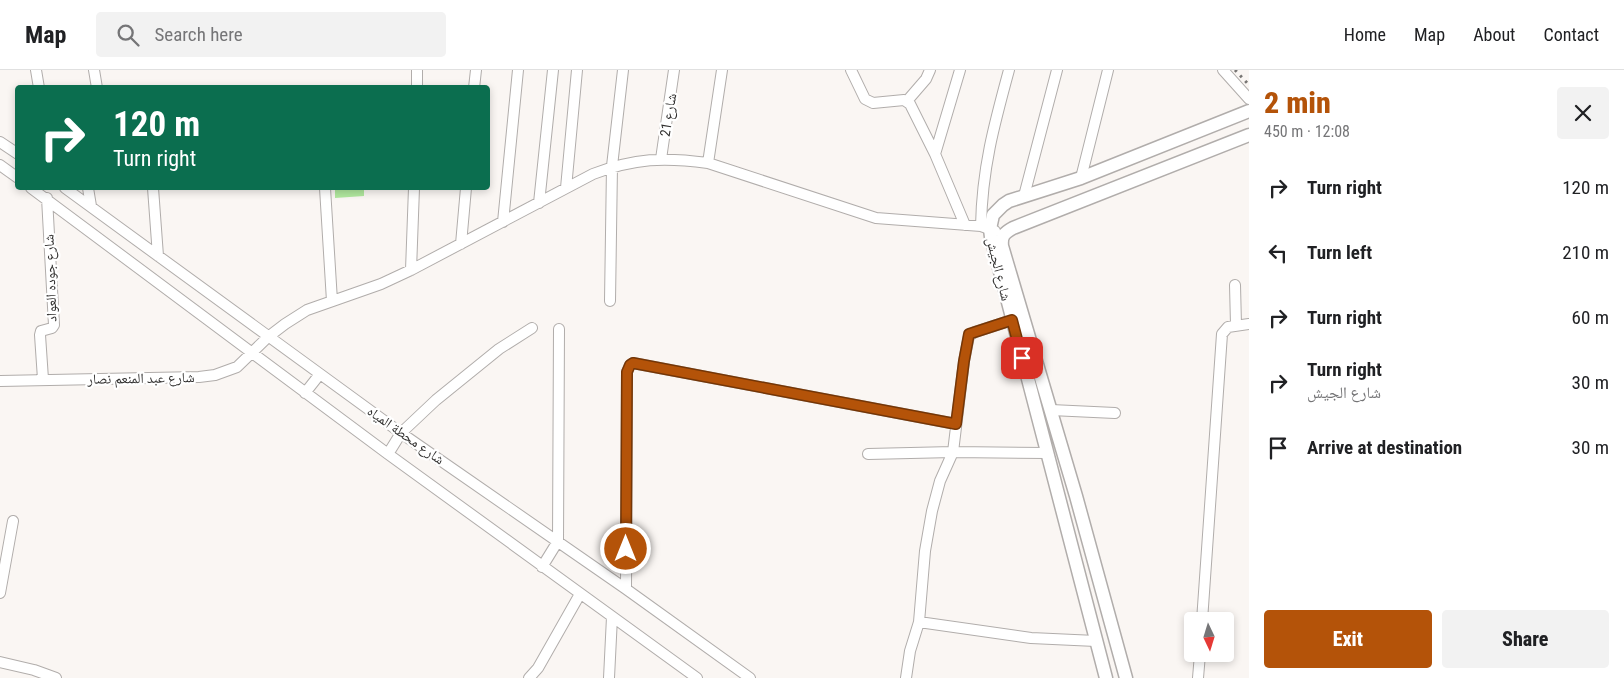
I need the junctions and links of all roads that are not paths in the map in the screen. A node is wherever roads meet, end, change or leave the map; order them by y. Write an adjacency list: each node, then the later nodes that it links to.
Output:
1 (36, 70): 18 (street)
2 (94, 70): 19 (street)
3 (417, 70): 20 (street)
4 (476, 70): 21 (street)
5 (518, 70): 47 (street)
6 (553, 70): 45 (street)
7 (577, 70): 35 (street)
8 (623, 70): 32 (street)
9 (674, 70): 29 (street, شارع 21)
10 (722, 70): 30 (street)
11 (851, 70): 23 (street)
12 (930, 70): 23 (street)
13 (960, 70): 28 (street)
14 (1009, 70): 49 (street)
15 (1057, 70): 43 (street)
16 (1108, 70): 34 (street)
17 (1223, 70): 22 (street)
18 (38, 85)
19 (96, 85)
20 (417, 85)
21 (474, 85)
22 (1249, 99)
23 (908, 101): 28 (street)
24 (1249, 111): 34 (main road, شارع الجيش)
25 (1249, 135): 50 (main road, شارع الجيش)
26 (0, 142): 27 (street)
27 (15, 152)
28 (935, 154): 48 (street)
29 (661, 159): 30 (street, شارع عبد المنعم نصار); 32 (street, شارع عبد المنعم نصار)
30 (708, 163): 48 (street, شارع عبد المنعم نصار)
31 (0, 165): 33 (street)
32 (612, 166): 35 (street, شارع عبد المنعم نصار); 56 (street)
33 (15, 176)
34 (1081, 178): 43 (main road, شارع الجيش)
35 (566, 188): 45 (street, شارع عبد المنعم نصار)
36 (34, 190): 44 (street, شارع محطة المياه)
37 (68, 190): 46 (street, شارع محطة المياه)
38 (88, 190): 46 (street)
39 (153, 190): 52 (street)
40 (325, 190): 55 (street)
41 (414, 190): 53 (street)
42 (466, 190): 51 (street)
43 (1024, 196): 49 (main road, شارع الجيش)
44 (47, 198): 63 (street, شارع محطة المياه); 65 (street, شارع جوده العواد)
45 (539, 203): 47 (street, شارع عبد المنعم نصار)
46 (91, 206): 52 (street, شارع محطة المياه)
47 (503, 222): 51 (street, شارع عبد المنعم نصار)
48 (965, 225): 49 (street, شارع عبد المنعم نصار)
49 (986, 228): 50 (street, شارع عبد المنعم نصار); 57 (main road, شارع الجيش)
50 (1005, 233): 68 (main road, شارع الجيش)
51 (461, 244): 53 (street, شارع عبد المنعم نصار)
52 (158, 256): 62 (street, شارع محطة المياه)
53 (411, 270): 55 (street, شارع عبد المنعم نصار)
54 (1236, 286): 59 (street)
55 (332, 301): 62 (street, شارع عبد المنعم نصار)
56 (610, 301)
57 (1012, 320): 70 (street); 73 (main road, شارع الجيش)
58 (1249, 324): 59 (street)
59 (1236, 325): 85 (street)
60 (532, 328): 71 (street)
61 (559, 328): 79 (street)
62 (268, 337): 63 (street, شارع عبد المنعم نصار); 64 (street, شارع محطة المياه)
63 (252, 354): 65 (street, شارع عبد المنعم نصار); 67 (street, شارع محطة المياه)
64 (320, 374): 67 (street); 71 (street, شارع محطة المياه)
65 (43, 379): 66 (street, شارع عبد المنعم نصار)
66 (0, 381)
67 (305, 393): 74 (street, شارع محطة المياه)
68 (1051, 410): 69 (street); 76 (main road, شارع الجيش)
69 (1115, 413)
70 (956, 424): 72 (street); 82 (street)
71 (401, 433): 74 (street); 79 (street, شارع محطة المياه)
72 (953, 452): 73 (street); 75 (street); 87 (street)
73 (1047, 453): 77 (main road, شارع الجيش)
74 (388, 454): 80 (street, شارع محطة المياه)
75 (868, 454)
76 (1076, 496): 77 (main road); 88 (main road, شارع الجيش)
77 (1059, 501): 89 (main road, شارع الجيش)
78 (12, 521): 81 (street)
79 (558, 541): 80 (street); 82 (street, شارع محطة المياه)
80 (542, 567): 84 (street, شارع محطة المياه)
81 (1, 581): 83 (street)
82 (626, 589): 96 (street, شارع محطة المياه)
83 (0, 593)
84 (580, 594): 86 (street, شارع محطة المياه); 93 (street)
85 (1203, 612)
86 (612, 617): 94 (street); 95 (street, شارع محطة المياه)
87 (919, 622): 89 (street); 97 (street)
88 (1114, 636): 89 (main road); 99 (main road, شارع الجيش)
89 (1096, 641): 98 (main road, شارع الجيش)
90 (0, 662): 92 (street)
91 (1199, 662): 100 (street)
92 (56, 678)
93 (529, 678)
94 (609, 678)
95 (697, 678)
96 (750, 678)
97 (906, 678)
98 (1106, 678)
99 (1126, 678)
100 (1198, 678)

